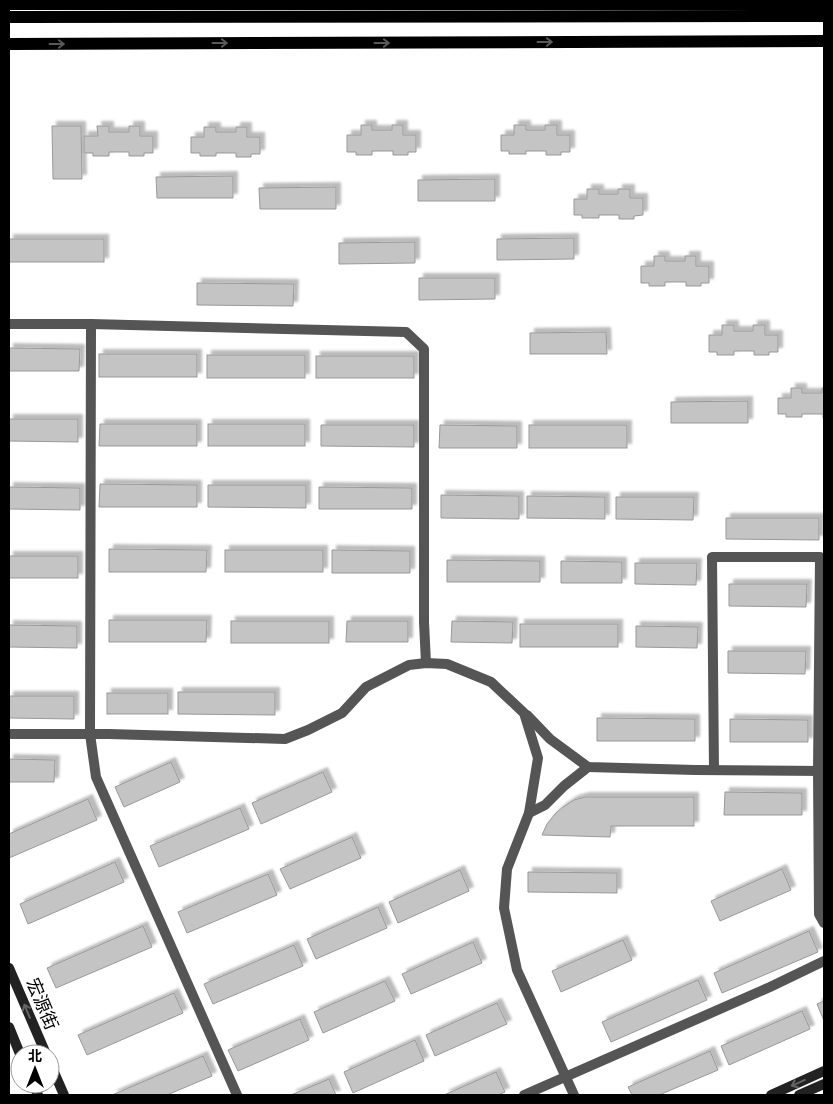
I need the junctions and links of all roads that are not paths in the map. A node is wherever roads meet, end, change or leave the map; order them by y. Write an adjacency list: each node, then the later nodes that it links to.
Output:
1 (824, 16): 2 (main road)
2 (9, 17)
3 (824, 41): 4 (main road, one-way to 3)
4 (9, 44)
5 (9, 324): 6 (street)
6 (91, 324): 7 (street); 10 (street)
7 (426, 663): 8 (street); 10 (street)
8 (524, 713): 11 (street); 14 (street)
9 (9, 734): 10 (street)
10 (90, 734): 24 (street)
11 (588, 767): 12 (street); 14 (street)
12 (714, 770): 13 (street); 13 (street)
13 (821, 771): 15 (street)
14 (529, 813): 22 (street)
15 (824, 923)
16 (824, 961): 22 (street)
17 (9, 968): 20 (main road, 宏源街, one-way to 17)
18 (9, 1027): 19 (main road)
19 (16, 1044)
20 (42, 1044)
21 (824, 1071): 27 (main road, one-way to 27)
22 (566, 1077): 25 (street); 26 (street)
23 (824, 1084): 28 (main road)
24 (237, 1095)
25 (524, 1095)
26 (574, 1095)
27 (771, 1095)
28 (799, 1095)

